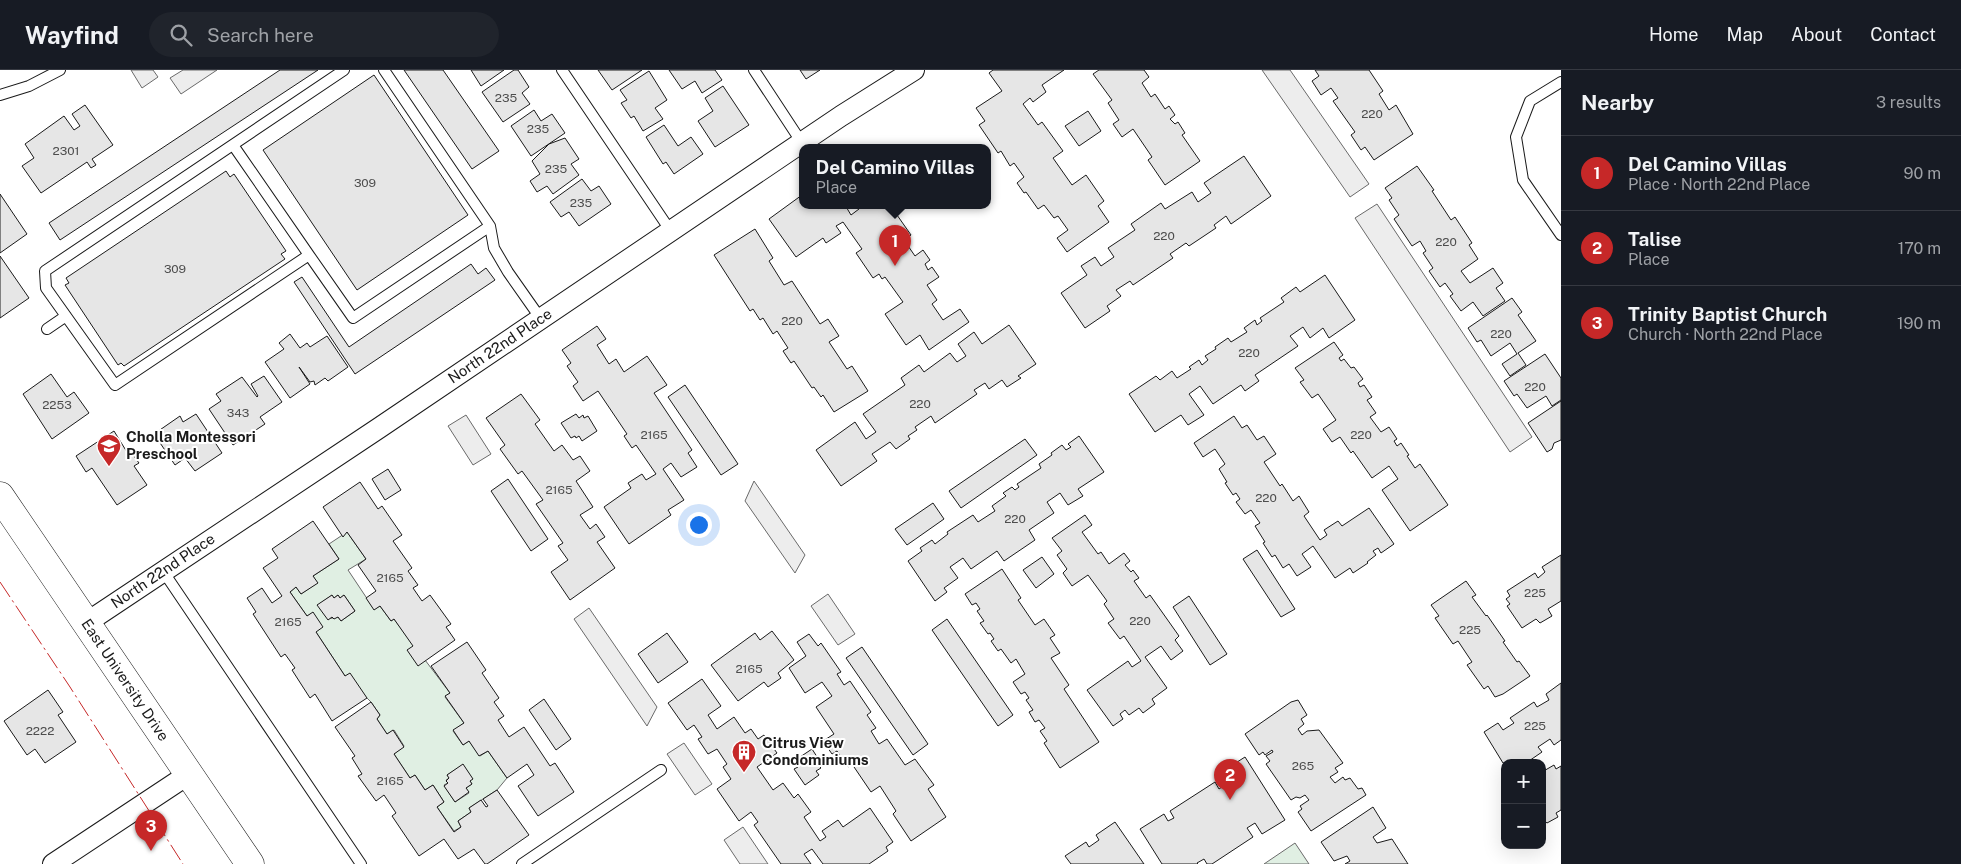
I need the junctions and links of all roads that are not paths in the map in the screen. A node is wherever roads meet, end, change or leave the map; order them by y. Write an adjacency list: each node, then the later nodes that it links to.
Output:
1 (60, 70): 8 (lane)
2 (344, 70): 10 (lane)
3 (384, 70): 11 (lane)
4 (562, 70): 12 (lane)
5 (754, 70): 9 (lane)
6 (914, 70): 9 (street, North 22nd Place)
7 (1561, 82): 13 (lane)
8 (0, 95)
9 (802, 142): 12 (street, North 22nd Place)
10 (233, 145): 14 (lane); 15 (lane)
11 (490, 226): 14 (lane); 16 (lane)
12 (670, 230): 16 (street, North 22nd Place)
13 (1561, 236)
14 (309, 255): 15 (lane)
15 (66, 316): 17 (lane)
16 (541, 319): 19 (street, North 22nd Place)
17 (48, 329)
18 (0, 496): 20 (main road, East University Drive)
19 (163, 571): 20 (street, North 22nd Place); 25 (lane)
20 (86, 623): 22 (main road, East University Drive)
21 (661, 770): 26 (lane)
22 (189, 774): 23 (street); 24 (main road, East University Drive)
23 (53, 864)
24 (250, 864)
25 (361, 864)
26 (522, 864)

